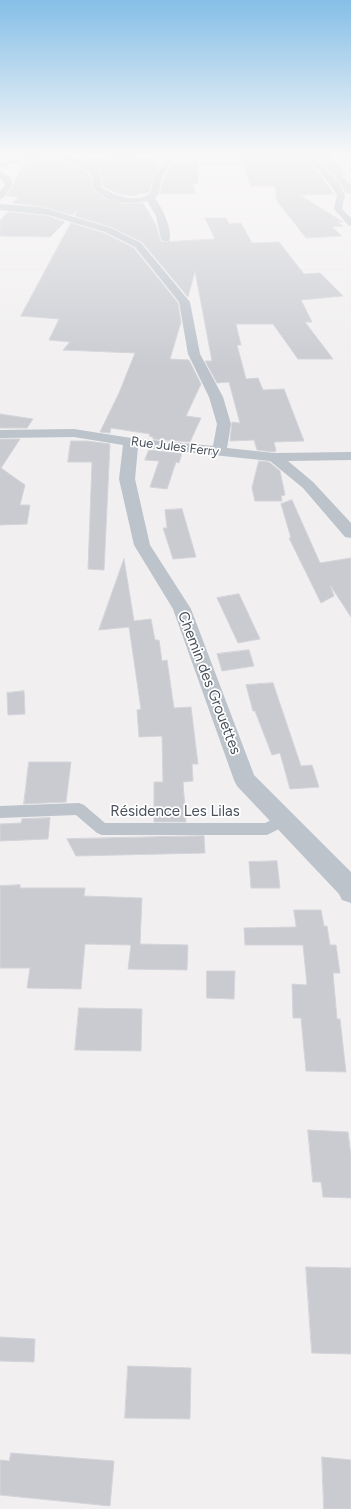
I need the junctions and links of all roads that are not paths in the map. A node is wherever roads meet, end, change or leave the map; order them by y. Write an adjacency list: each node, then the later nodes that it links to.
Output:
1 (93, 225): 6 (street)
2 (162, 225): 3 (street)
3 (166, 239)
4 (0, 434): 5 (street, Rue Jules Ferry)
5 (131, 442): 6 (street, Rue Jules Ferry); 11 (street, Chemin des Grouettes)
6 (219, 452): 8 (street, Rue Jules Ferry)
7 (351, 456): 8 (street, Rue Jules Ferry)
8 (274, 457): 9 (street)
9 (351, 533)
10 (0, 812): 11 (lane, Résidence Les Lilas)
11 (284, 820): 12 (street, Chemin des Grouettes)
12 (351, 892)

